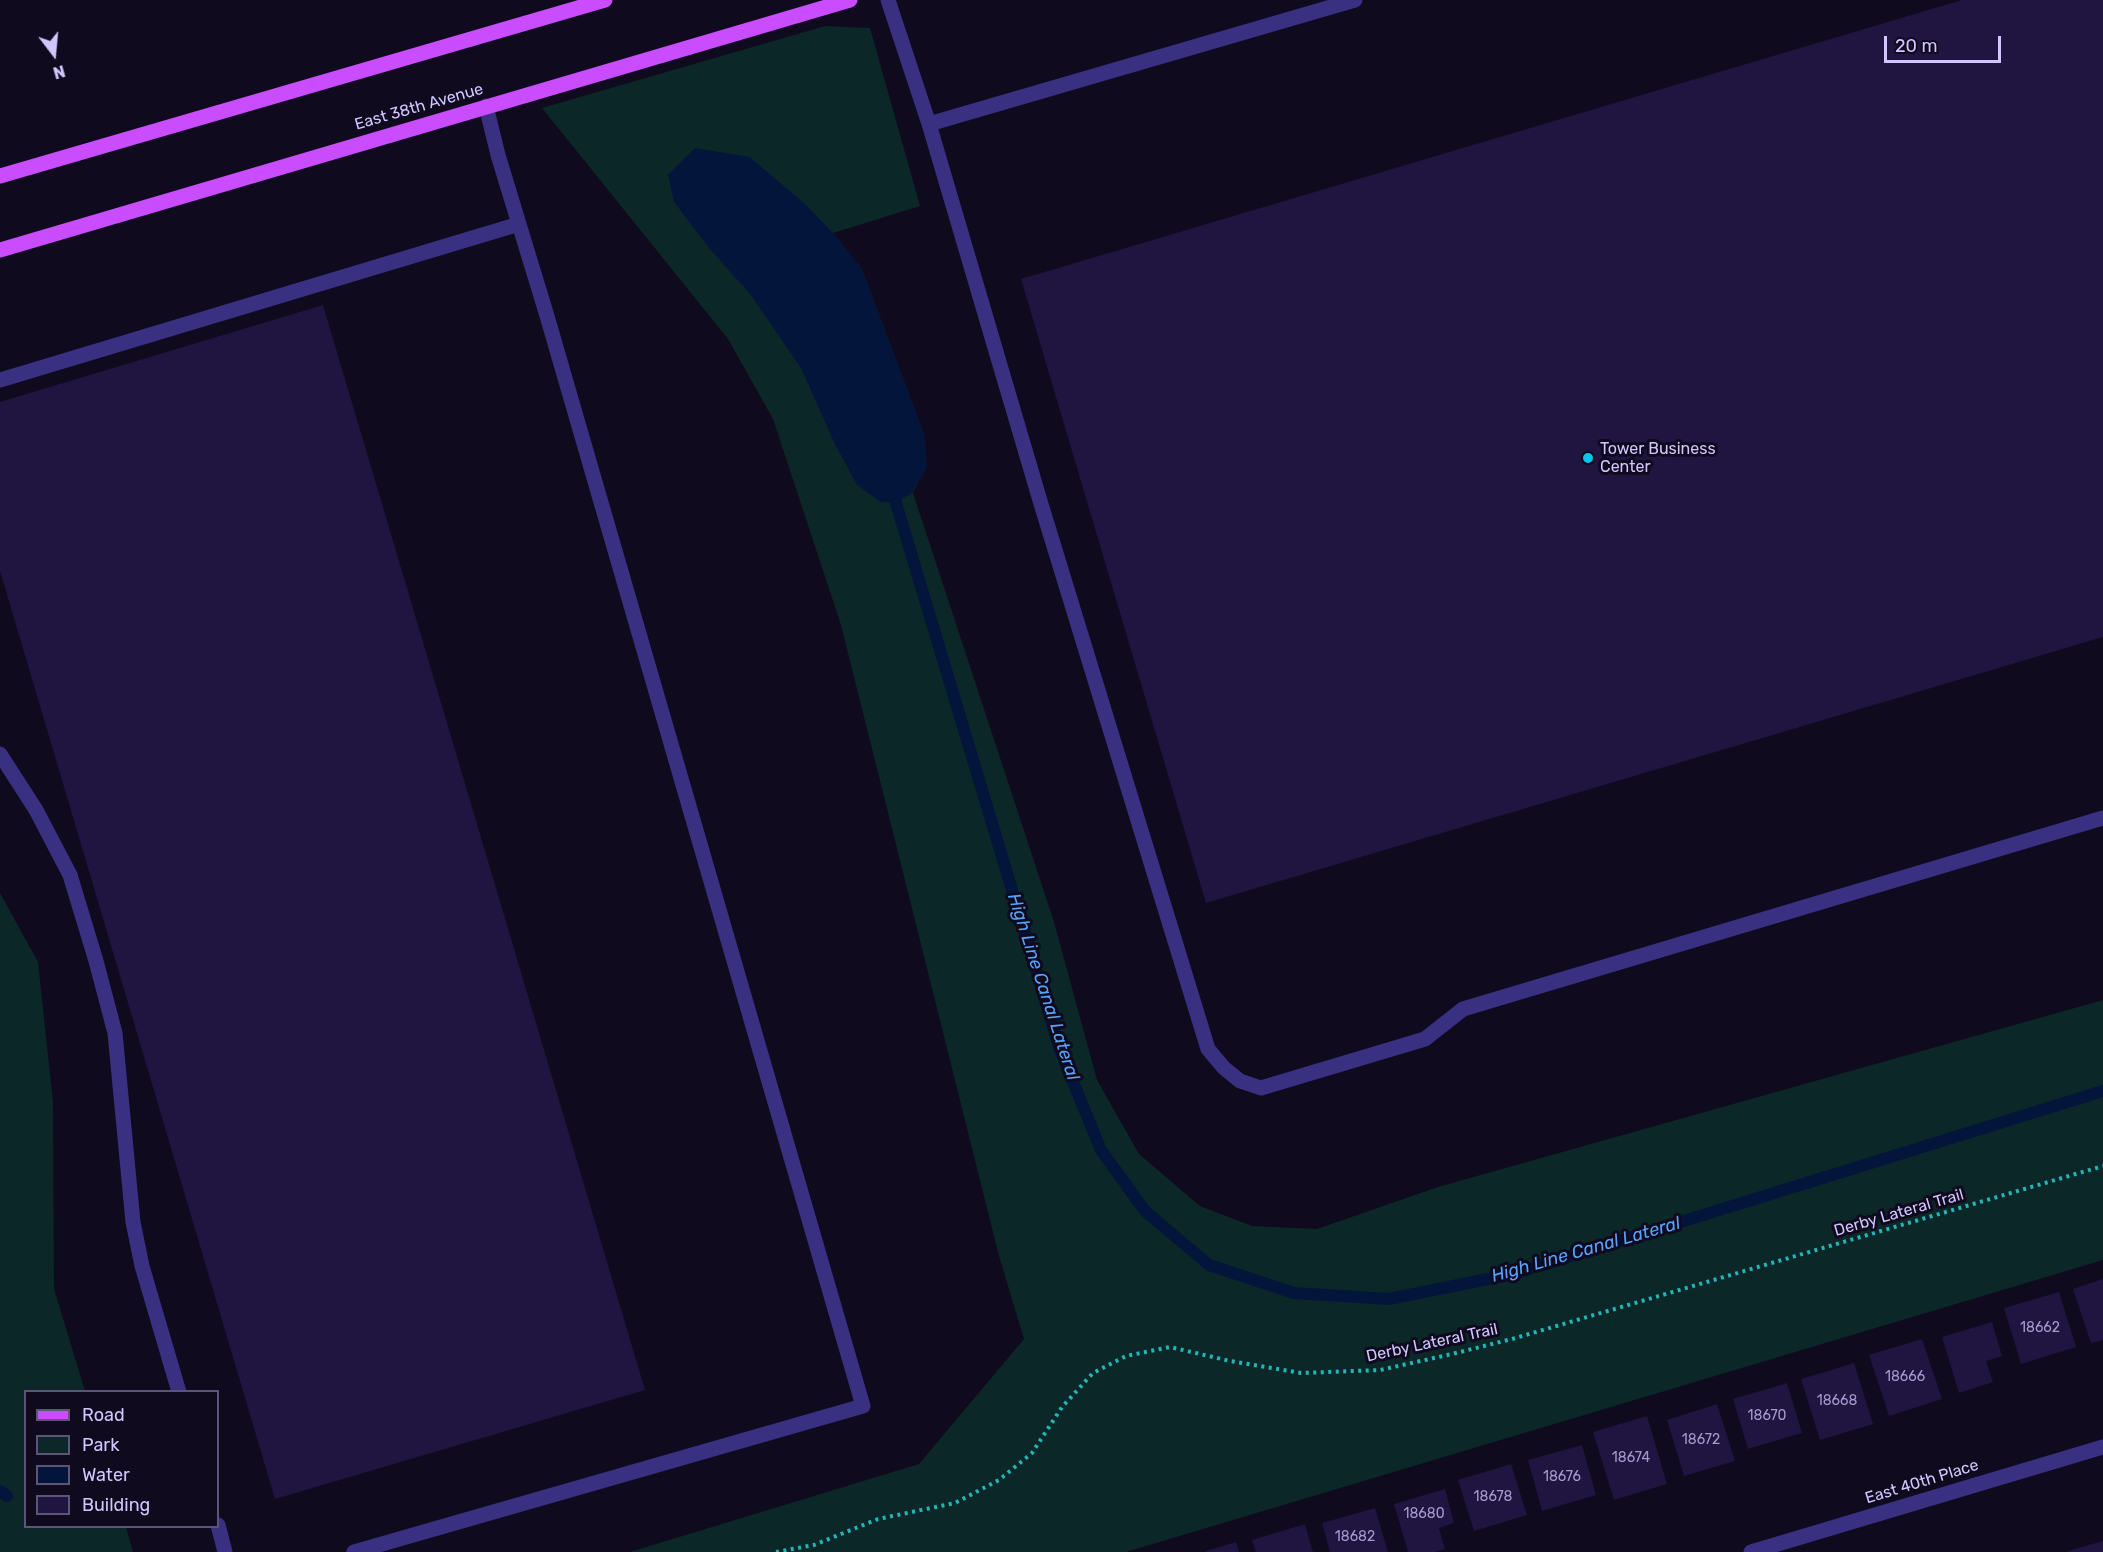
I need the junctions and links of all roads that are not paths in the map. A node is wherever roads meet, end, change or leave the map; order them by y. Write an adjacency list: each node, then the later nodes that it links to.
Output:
1 (605, 0): 7 (main road)
2 (850, 0): 5 (main road, East 38th Avenue)
3 (888, 0): 6 (street)
4 (1355, 0): 6 (street)
5 (486, 106): 8 (street); 9 (main road, East 38th Avenue)
6 (929, 124): 12 (street)
7 (0, 176)
8 (519, 224): 10 (street); 17 (street)
9 (0, 250)
10 (0, 380)
11 (0, 754): 13 (street)
12 (2103, 818)
13 (178, 1390)
14 (2103, 1447): 18 (street, East 40th Place)
15 (219, 1528): 16 (street)
16 (225, 1552)
17 (354, 1552)
18 (1751, 1552)

